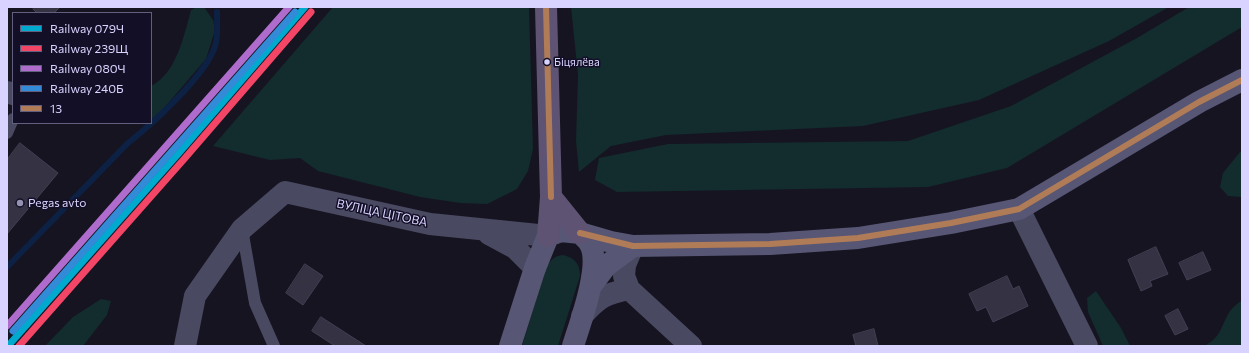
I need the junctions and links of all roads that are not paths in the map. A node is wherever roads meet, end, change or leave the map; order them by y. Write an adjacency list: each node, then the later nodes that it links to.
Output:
1 (546, 7): 5 (main road)
2 (1242, 80): 6 (main road)
3 (12, 121): 4 (lane)
4 (7, 133)
5 (551, 197): 9 (main road); 10 (main road)
6 (1019, 210): 11 (main road); 21 (street)
7 (242, 229): 8 (street, ВУЛІЦА ЦІТОВА); 16 (street); 17 (lane)
8 (481, 229): 10 (street, ВУЛІЦА ЦІТОВА); 12 (street, ВУЛІЦА ЦІТОВА)
9 (580, 233): 10 (main road); 11 (main road); 13 (main road)
10 (548, 236): 12 (main road)
11 (633, 246): 13 (main road); 14 (street)
12 (535, 268): 18 (main road)
13 (591, 287): 15 (main road)
14 (629, 289): 15 (street); 20 (street)
15 (582, 316): 19 (main road)
16 (185, 346)
17 (274, 346)
18 (510, 346)
19 (573, 346)
20 (691, 346)
21 (1087, 346)

